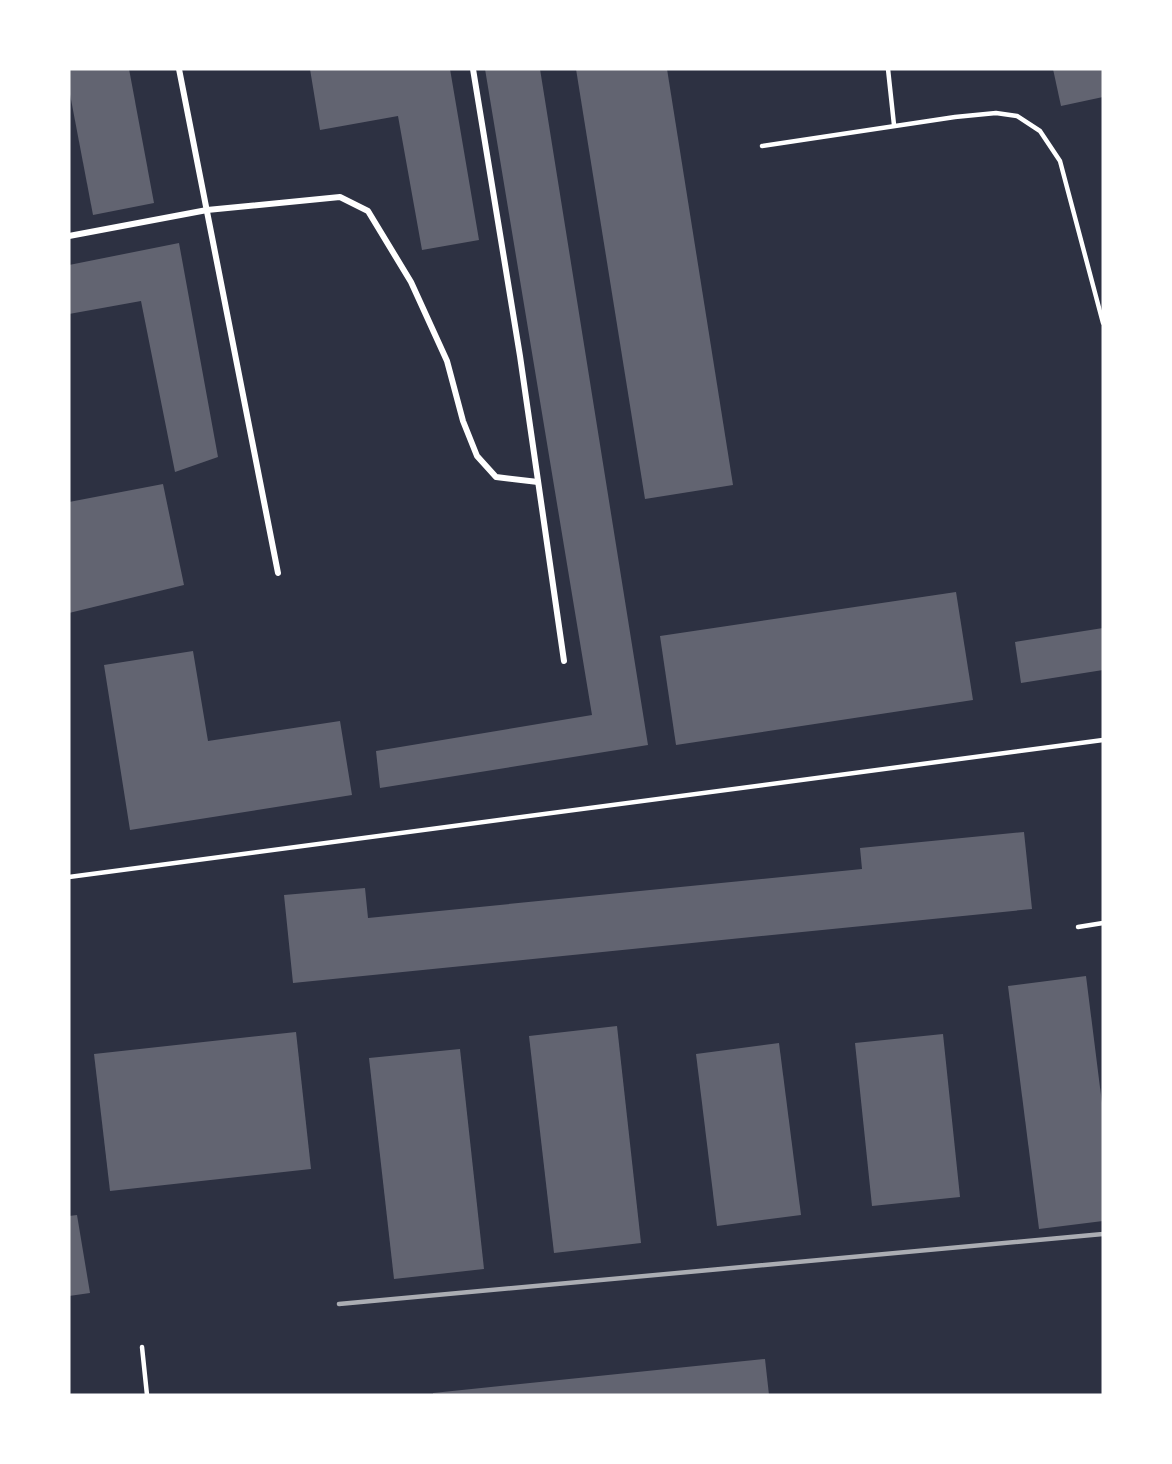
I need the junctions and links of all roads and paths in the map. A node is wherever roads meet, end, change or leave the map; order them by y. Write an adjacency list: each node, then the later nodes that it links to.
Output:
1 (179, 69): 6 (street)
2 (473, 69): 9 (street)
3 (888, 69): 4 (lane)
4 (894, 126): 5 (lane); 8 (lane)
5 (762, 146)
6 (207, 210): 7 (street); 9 (street); 10 (street)
7 (69, 236)
8 (1103, 323)
9 (538, 482): 11 (street)
10 (278, 573)
11 (564, 661)
12 (1103, 740): 13 (lane)
13 (69, 877)
14 (1103, 923): 15 (lane)
15 (1078, 927)
16 (142, 1347): 17 (lane)
17 (147, 1395)

